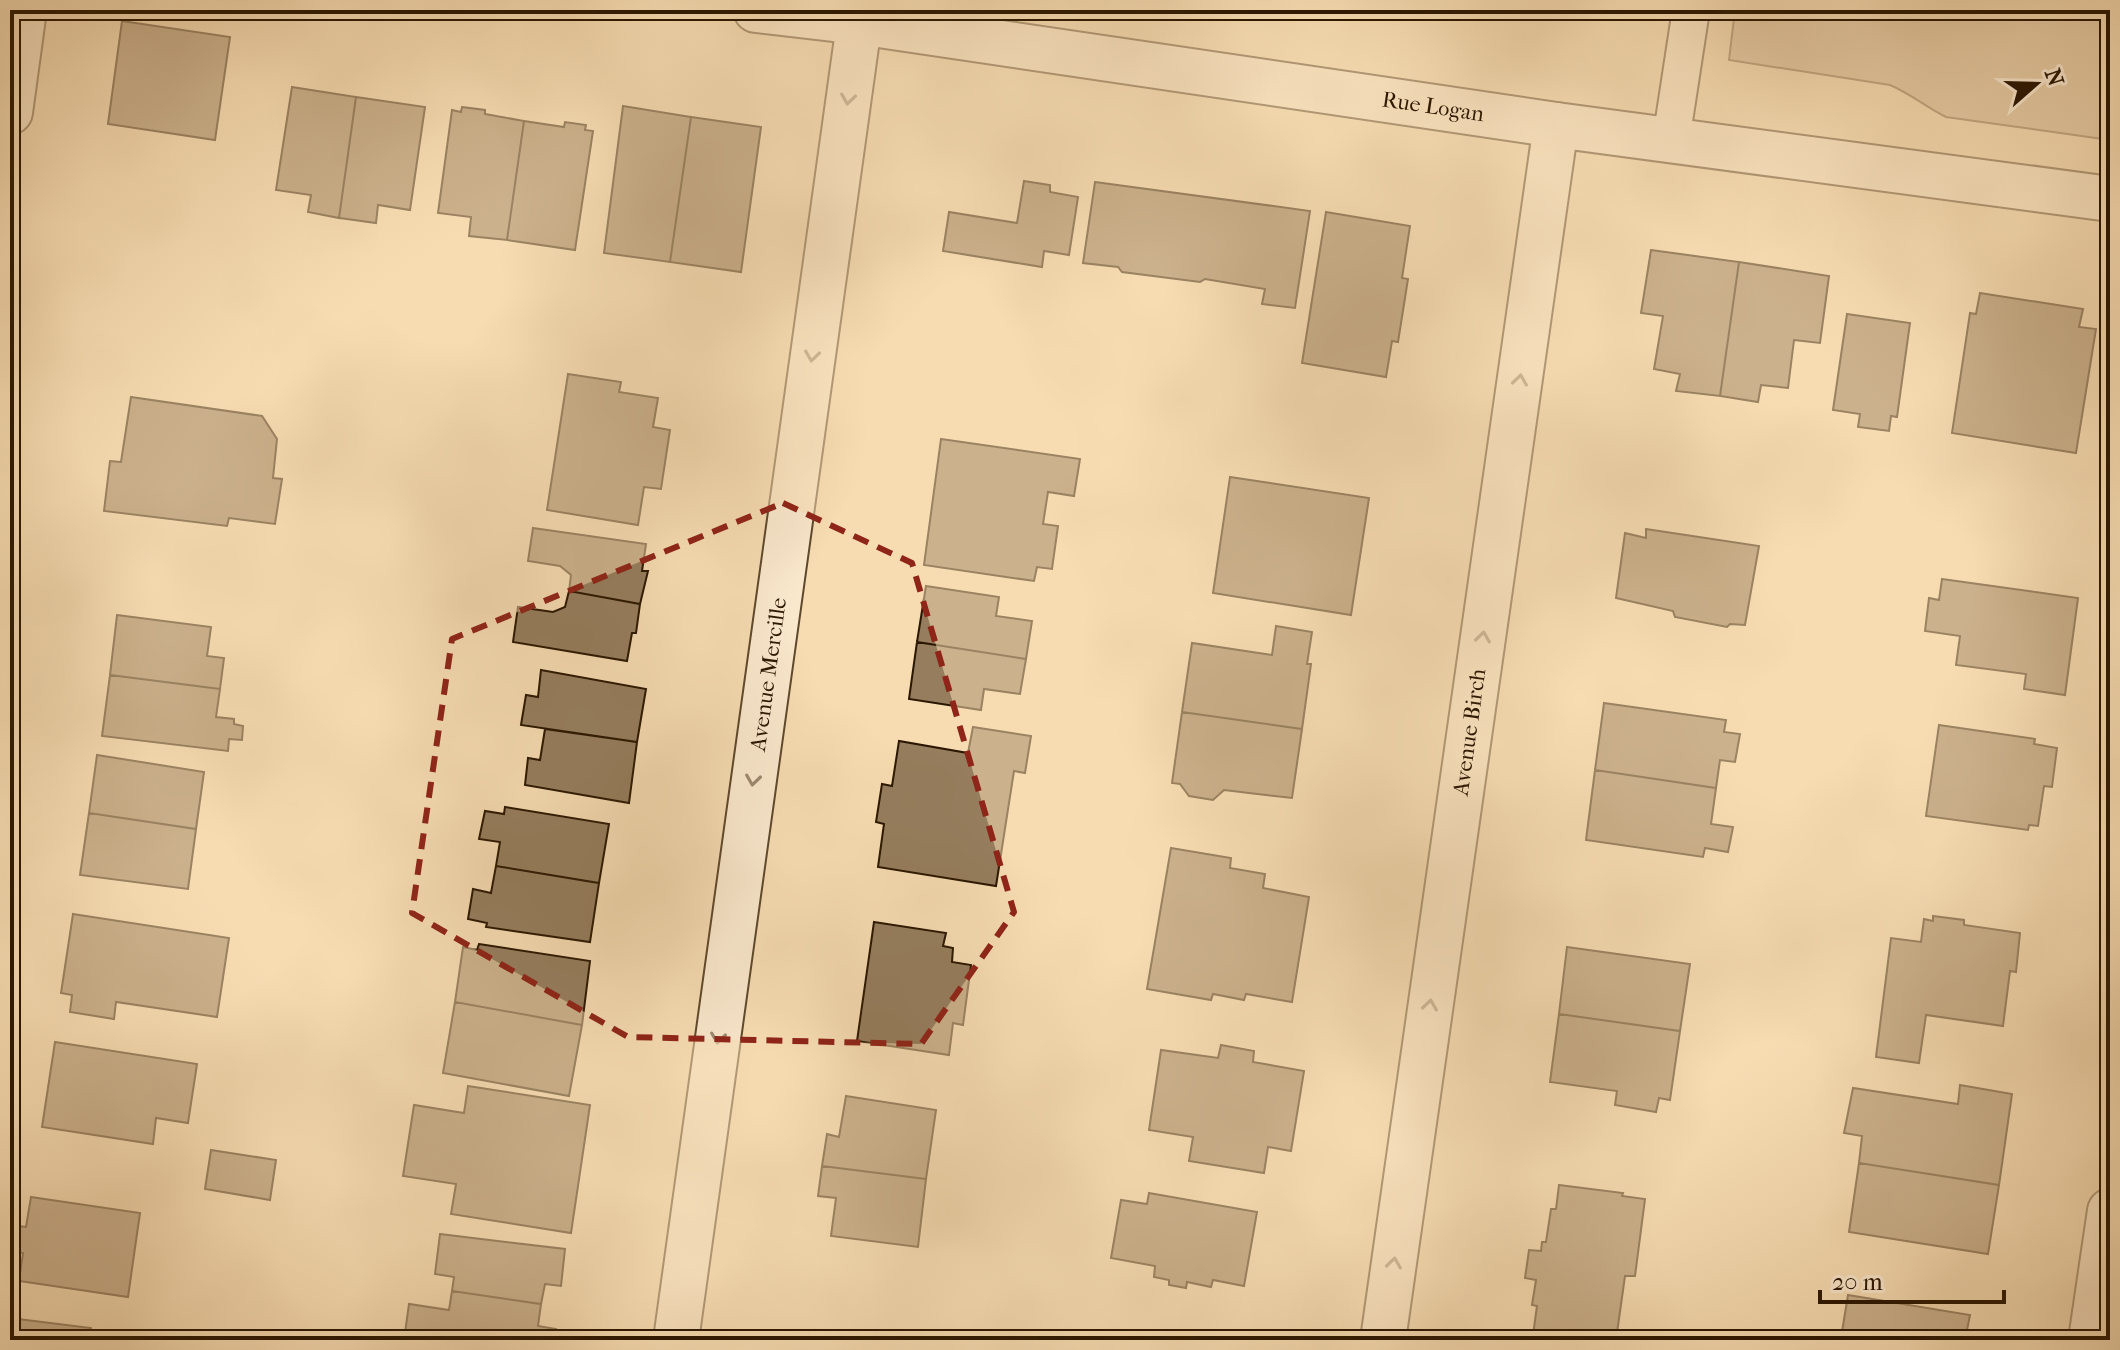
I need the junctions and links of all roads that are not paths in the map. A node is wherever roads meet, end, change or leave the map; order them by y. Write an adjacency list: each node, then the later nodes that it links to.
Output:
1 (24, 10): 5 (street)
2 (756, 10): 4 (street, Rue Logan)
3 (1691, 10): 7 (street)
4 (860, 16): 6 (street, Rue Logan); 10 (street, Avenue Mercille, one-way to 10)
5 (10, 112)
6 (1556, 125): 7 (street, Rue Logan); 11 (street, Avenue Birch, one-way to 6)
7 (1671, 140): 8 (street, Rue Logan)
8 (2110, 199)
9 (2110, 1211): 12 (street)
10 (676, 1340)
11 (1383, 1340)
12 (2091, 1340)

